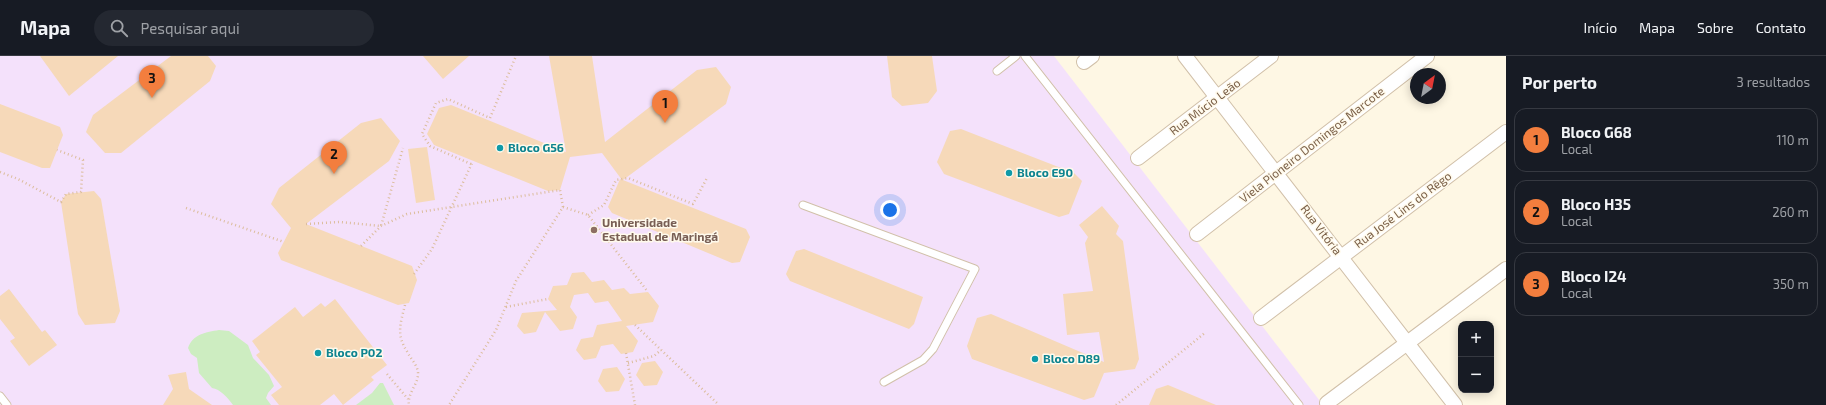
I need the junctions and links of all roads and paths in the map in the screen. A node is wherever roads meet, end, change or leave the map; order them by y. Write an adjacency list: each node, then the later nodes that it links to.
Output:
1 (516, 56): 14 (path)
2 (1016, 56): 7 (lane)
3 (1025, 56): 53 (lane)
4 (1185, 56): 8 (street, Rua Vitória)
5 (1271, 56): 8 (street, Rua Múcio Leão)
6 (1428, 56): 16 (street, Viela Pioneiro Domingos Marcote)
7 (997, 72)
8 (1217, 97): 12 (street, Rua Múcio Leão); 16 (street, Rua Vitória)
9 (1506, 132): 28 (street, Rua José Lins do Rêgo)
10 (403, 148): 24 (path)
11 (57, 150): 15 (path)
12 (1138, 158)
13 (473, 160): 14 (path)
14 (471, 164): 19 (path)
15 (0, 172)
16 (1276, 172): 25 (street, Viela Pioneiro Domingos Marcote); 28 (street, Rua Vitória)
17 (707, 178): 22 (path)
18 (803, 205): 43 (lane)
19 (451, 207): 20 (path); 24 (path); 30 (path)
20 (563, 207): 22 (path); 34 (path)
21 (186, 208): 26 (path)
22 (588, 215): 31 (path)
23 (306, 224): 24 (path)
24 (381, 226): 27 (path)
25 (1197, 234)
26 (284, 242)
27 (361, 246)
28 (1341, 257): 35 (street, Rua José Lins do Rêgo); 38 (street, Rua Vitória)
29 (1506, 269): 38 (street)
30 (414, 274)
31 (648, 292)
32 (548, 299): 34 (path)
33 (405, 305): 45 (path)
34 (505, 308): 49 (path)
35 (1261, 318)
36 (635, 325): 39 (path)
37 (1206, 332): 52 (path)
38 (1407, 343): 46 (street); 54 (street, Rua Vitória)
39 (662, 350): 41 (path); 51 (path)
40 (626, 353): 41 (path)
41 (628, 363): 50 (path)
42 (387, 374): 45 (path)
43 (884, 382)
44 (0, 396): 47 (lane)
45 (408, 399): 48 (path)
46 (1327, 403)
47 (7, 405)
48 (409, 405)
49 (448, 405)
50 (635, 405)
51 (719, 405)
52 (1116, 405)
53 (1299, 405)
54 (1455, 405)

